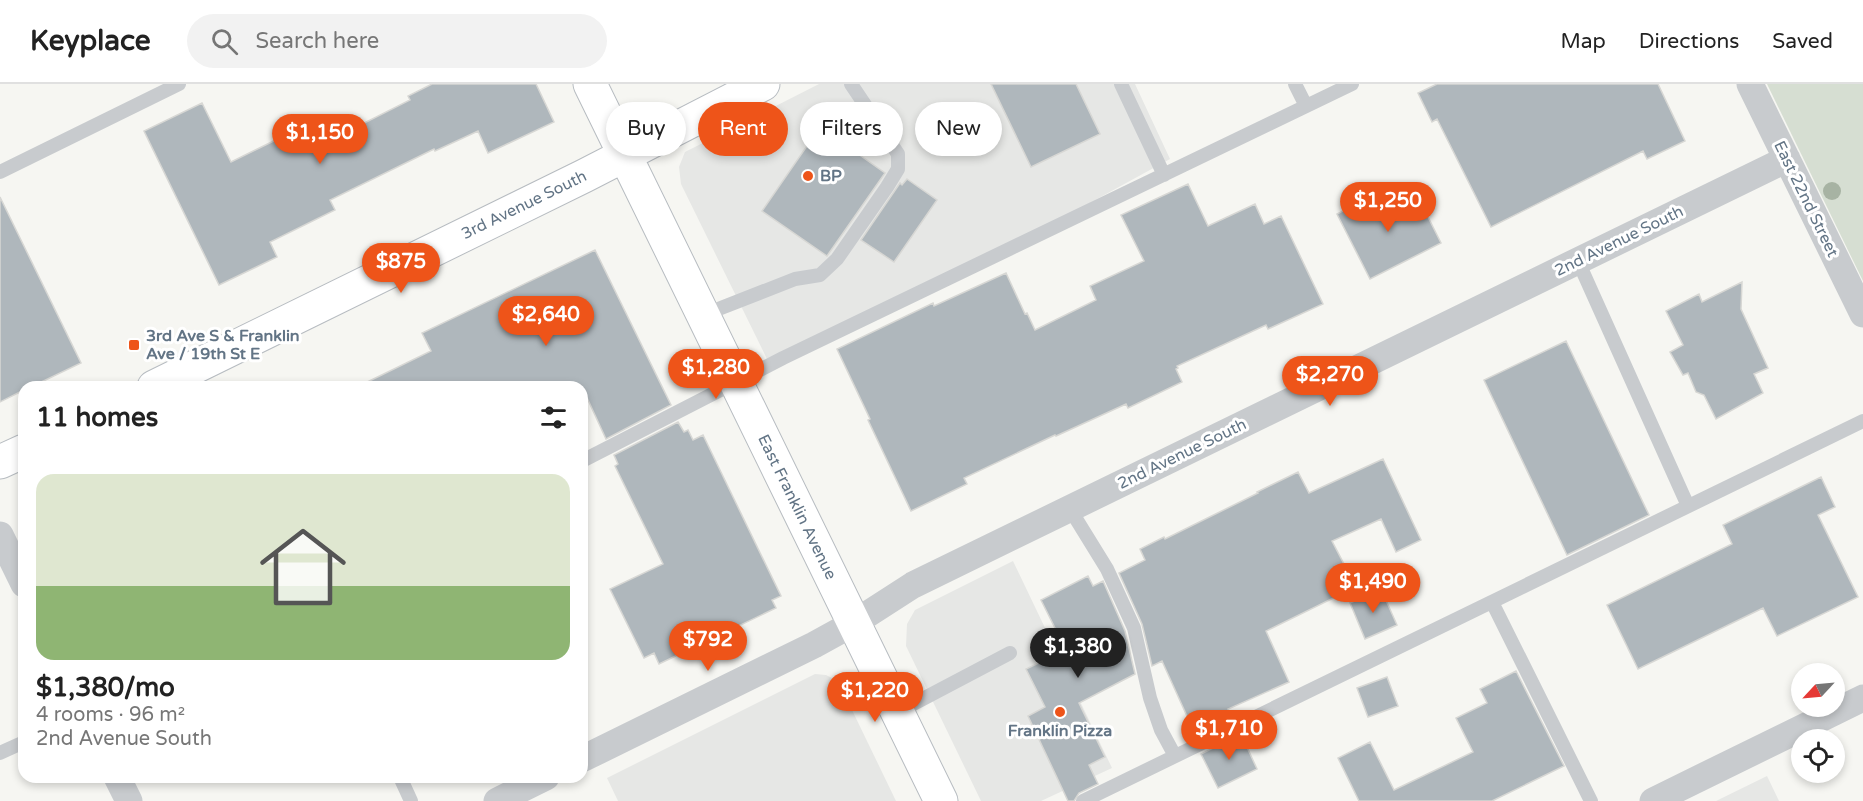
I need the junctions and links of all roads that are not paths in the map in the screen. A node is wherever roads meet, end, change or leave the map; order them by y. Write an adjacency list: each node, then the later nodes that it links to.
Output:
1 (178, 84): 15 (lane)
2 (590, 84): 10 (main road, East Franklin Avenue)
3 (763, 84): 11 (main road, 3rd Avenue South)
4 (851, 84): 19 (lane)
5 (1121, 84): 16 (lane)
6 (1295, 84): 9 (lane)
7 (1352, 84): 9 (lane)
8 (1750, 84): 14 (street, East 22nd Street)
9 (1306, 106): 16 (lane)
10 (606, 117)
11 (686, 123)
12 (622, 156): 20 (main road, 3rd Avenue South)
13 (624, 156): 19 (main road, East Franklin Avenue)
14 (1787, 159): 17 (street, 2nd Avenue South); 18 (street, East 22nd Street)
15 (0, 172)
16 (1164, 175): 21 (lane)
17 (1578, 261): 26 (lane); 27 (street, 2nd Avenue South)
18 (1863, 314)
19 (703, 315): 21 (main road, East Franklin Avenue)
20 (166, 381)
21 (736, 383): 24 (lane); 31 (main road, East Franklin Avenue)
22 (1863, 421): 26 (lane)
23 (18, 454): 25 (main road)
24 (588, 458)
25 (0, 462)
26 (1688, 506): 30 (lane)
27 (1070, 509): 31 (street, 2nd Avenue South); 38 (lane)
28 (0, 535): 29 (street)
29 (18, 572)
30 (1492, 602): 38 (lane); 47 (lane)
31 (854, 623): 34 (main road, East Franklin Avenue); 37 (street, 2nd Avenue South)
32 (1011, 653): 34 (lane)
33 (1863, 698): 48 (street)
34 (898, 712): 45 (main road, East Franklin Avenue)
35 (18, 745): 36 (lane)
36 (0, 753)
37 (588, 756)
38 (1175, 756): 46 (lane)
39 (120, 783): 42 (street)
40 (403, 783): 43 (lane)
41 (534, 783): 44 (street)
42 (129, 801)
43 (411, 801)
44 (497, 801)
45 (941, 801)
46 (1083, 801)
47 (1591, 801)
48 (1653, 801)

